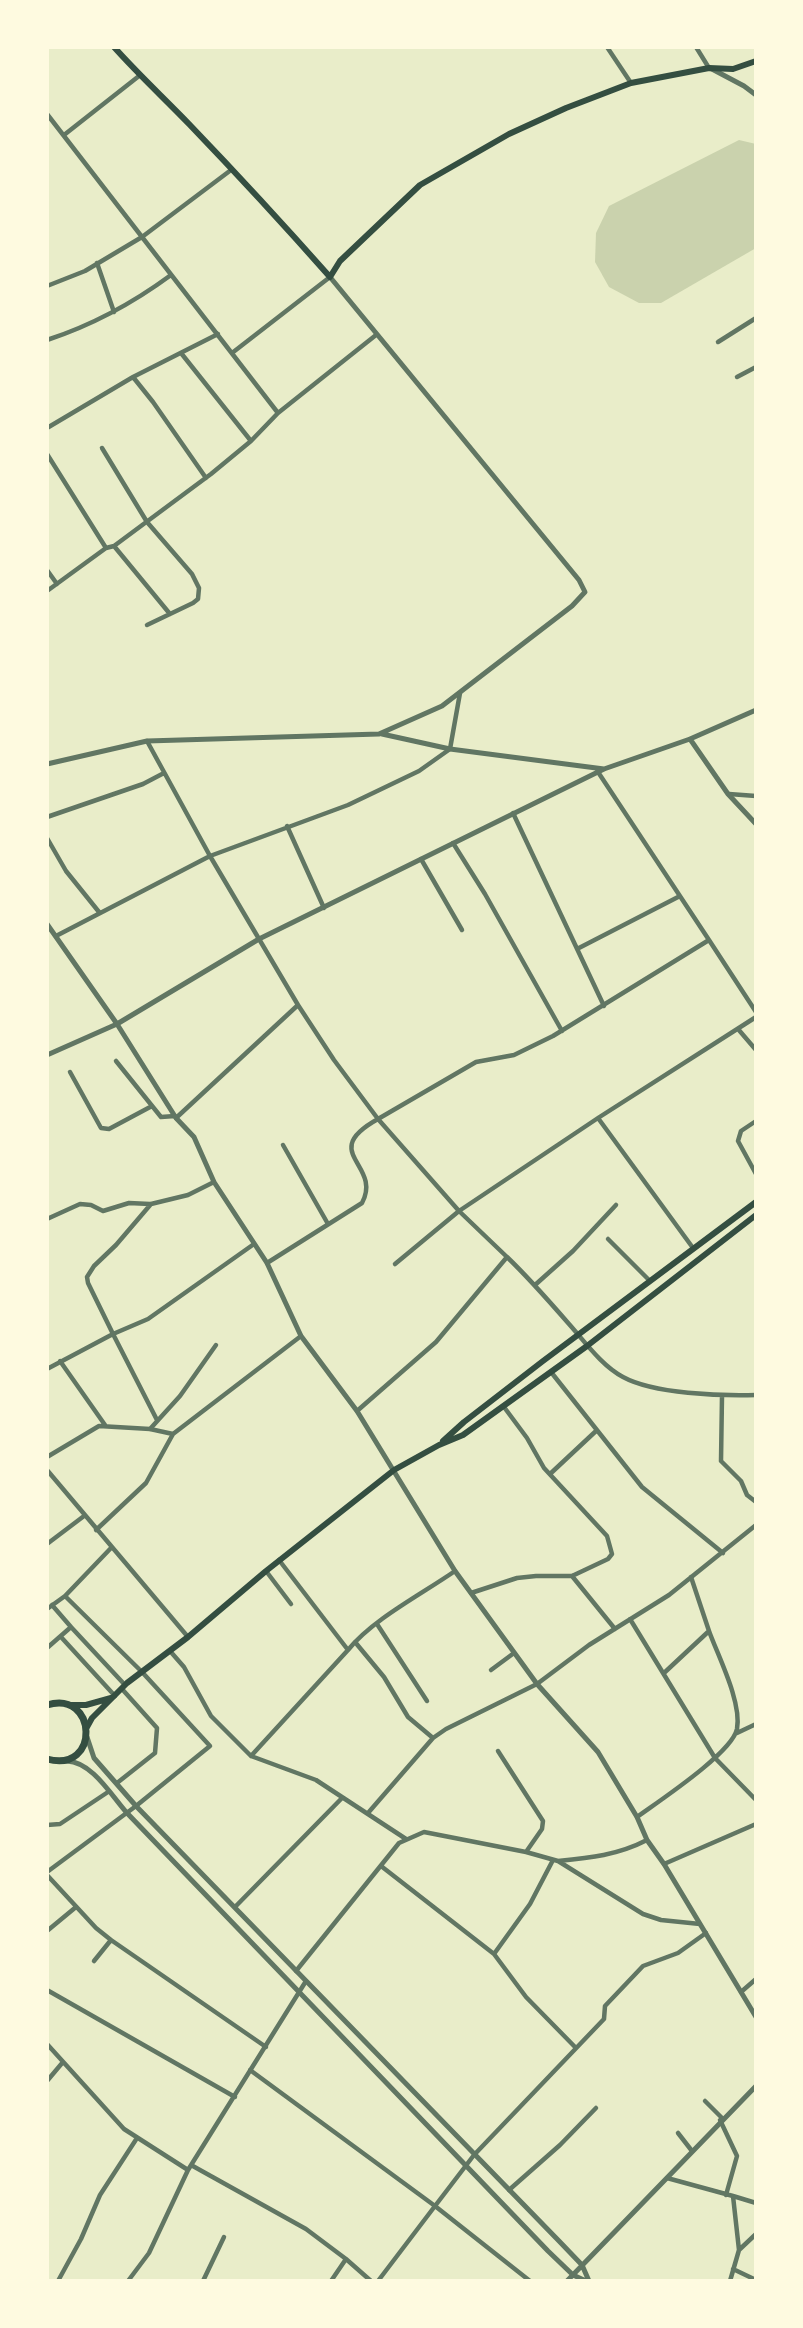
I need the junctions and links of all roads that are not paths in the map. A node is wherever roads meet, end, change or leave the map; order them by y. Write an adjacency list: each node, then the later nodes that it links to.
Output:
1 (607, 47): 7 (street)
2 (696, 47): 5 (street)
3 (117, 48): 6 (main road)
4 (756, 61): 5 (main road)
5 (709, 68): 7 (main road); 8 (street)
6 (139, 76): 10 (street); 11 (main road)
7 (631, 83): 15 (main road)
8 (756, 95)
9 (47, 114): 10 (street)
10 (64, 135): 12 (street)
11 (231, 170): 12 (street); 15 (main road)
12 (142, 237): 13 (street); 14 (street)
13 (97, 263): 16 (street); 17 (street)
14 (171, 275): 17 (street); 19 (street)
15 (330, 277): 20 (street); 24 (street)
16 (47, 286)
17 (114, 312): 21 (street)
18 (756, 318): 22 (street)
19 (218, 334): 23 (street); 24 (street)
20 (376, 335): 28 (street); 42 (street)
21 (47, 340)
22 (718, 342)
23 (181, 353): 26 (street); 30 (street)
24 (232, 353): 28 (street)
25 (756, 367): 27 (street)
26 (133, 377): 29 (street); 33 (street)
27 (737, 377)
28 (278, 413): 30 (street)
29 (47, 428)
30 (251, 441): 33 (street)
31 (102, 448): 34 (street)
32 (47, 454): 36 (street)
33 (206, 478): 34 (street)
34 (147, 522): 35 (street); 40 (street)
35 (114, 547): 36 (street); 40 (street)
36 (106, 548): 38 (street)
37 (47, 570): 38 (street)
38 (57, 584): 39 (street)
39 (47, 591)
40 (170, 614): 41 (street)
41 (147, 625)
42 (460, 693): 44 (street); 47 (street)
43 (756, 710): 45 (street)
44 (379, 734): 46 (street); 47 (street)
45 (690, 739): 49 (street); 51 (street)
46 (147, 741): 48 (street); 50 (street)
47 (450, 749): 49 (street); 56 (street)
48 (47, 764)
49 (601, 771): 53 (street); 61 (street)
50 (164, 773): 54 (street); 59 (street)
51 (728, 794): 52 (street); 55 (street)
52 (756, 796)
53 (513, 813): 58 (street); 69 (street)
54 (47, 817)
55 (756, 824)
56 (286, 826): 59 (street); 62 (street)
57 (47, 838): 63 (street)
58 (453, 842): 60 (street); 75 (street)
59 (210, 856): 63 (street); 67 (street)
60 (421, 859): 62 (street); 65 (street)
61 (680, 896): 68 (street); 69 (street)
62 (324, 908): 67 (street)
63 (99, 912): 66 (street)
64 (47, 924): 66 (street)
65 (462, 930)
66 (56, 936): 73 (street)
67 (259, 939): 70 (street); 73 (street)
68 (709, 940): 71 (street); 72 (street)
69 (577, 949): 71 (street)
70 (298, 1005): 81 (street); 83 (street)
71 (604, 1006): 75 (street)
72 (756, 1015): 74 (street)
73 (117, 1024): 77 (street); 81 (street)
74 (738, 1028): 76 (street); 82 (street)
75 (562, 1031): 83 (street)
76 (756, 1050)
77 (47, 1055)
78 (116, 1060): 80 (street)
79 (70, 1072): 80 (street)
80 (152, 1106): 81 (street)
81 (176, 1117): 87 (street)
82 (598, 1118): 91 (street); 97 (street)
83 (378, 1119): 91 (street); 94 (street)
84 (756, 1121): 86 (street)
85 (283, 1145): 94 (street)
86 (756, 1174)
87 (214, 1182): 89 (street); 96 (street)
88 (756, 1202): 97 (main road)
89 (151, 1204): 93 (street); 103 (street)
90 (616, 1205): 102 (street)
91 (459, 1211): 98 (street); 100 (street)
92 (756, 1215): 107 (main road)
93 (47, 1219)
94 (328, 1224): 99 (street)
95 (608, 1239): 101 (street)
96 (254, 1244): 99 (street); 103 (street)
97 (693, 1248): 101 (main road)
98 (507, 1256): 102 (street); 114 (street)
99 (267, 1263): 105 (street)
100 (395, 1264)
101 (650, 1281): 104 (main road)
102 (536, 1285): 104 (street)
103 (113, 1334): 108 (street); 115 (street)
104 (579, 1335): 107 (street); 120 (main road)
105 (301, 1336): 114 (street); 119 (street)
106 (216, 1345): 115 (street)
107 (587, 1346): 110 (main road); 112 (street)
108 (60, 1361): 109 (street); 116 (street)
109 (47, 1368)
110 (551, 1372): 113 (main road); 118 (street)
111 (756, 1395): 112 (street)
112 (722, 1396): 125 (street)
113 (504, 1406): 120 (main road); 124 (street)
114 (357, 1411): 122 (street)
115 (157, 1420): 117 (street)
116 (105, 1426): 117 (street); 121 (street)
117 (150, 1429): 119 (street)
118 (596, 1431): 124 (street); 131 (street)
119 (173, 1434): 128 (street)
120 (439, 1445): 122 (main road)
121 (47, 1457)
122 (394, 1470): 132 (main road); 134 (street)
123 (47, 1471): 126 (street)
124 (550, 1474): 135 (street)
125 (756, 1502)
126 (84, 1516): 128 (street); 129 (street)
127 (756, 1525): 131 (street)
128 (96, 1530): 130 (street)
129 (47, 1544)
130 (111, 1548): 138 (street); 148 (street)
131 (723, 1553): 136 (street)
132 (279, 1560): 133 (main road); 151 (street)
133 (266, 1571): 139 (street); 148 (main road)
134 (455, 1571): 137 (street); 143 (street)
135 (572, 1576): 137 (street); 145 (street)
136 (691, 1577): 142 (street); 146 (street)
137 (471, 1593): 153 (street)
138 (65, 1596): 140 (street); 155 (street)
139 (291, 1604)
140 (52, 1605): 141 (street); 144 (street)
141 (47, 1609)
142 (630, 1619): 145 (street); 156 (street)
143 (377, 1624): 149 (street); 160 (street)
144 (71, 1627): 147 (street); 158 (street)
145 (615, 1629): 157 (street)
146 (709, 1631): 156 (street); 165 (street)
147 (61, 1637): 150 (street); 159 (street)
148 (188, 1637): 152 (main road)
149 (355, 1642): 151 (street); 167 (street)
150 (47, 1648)
151 (348, 1650): 169 (street)
152 (170, 1651): 155 (main road); 169 (street)
153 (514, 1653): 154 (street); 157 (street)
154 (491, 1670)
155 (142, 1672): 158 (main road); 177 (street)
156 (664, 1673): 170 (street)
157 (537, 1684): 167 (street); 180 (street)
158 (123, 1687): 159 (main road); 173 (street)
159 (114, 1697): 162 (main road); 164 (main road)
160 (427, 1701)
161 (47, 1705): 162 (highway)
162 (70, 1705): 164 (highway)
163 (756, 1724): 165 (street)
164 (87, 1727): 166 (highway)
165 (736, 1733): 170 (street)
166 (86, 1737): 172 (highway); 173 (street)
167 (433, 1738): 179 (street)
168 (498, 1751): 185 (street)
169 (251, 1756): 175 (street)
170 (715, 1758): 176 (street); 180 (street)
171 (47, 1759): 172 (highway)
172 (63, 1761): 174 (street)
173 (117, 1783): 177 (street)
174 (107, 1792): 178 (street); 182 (street)
175 (342, 1798): 179 (street); 190 (street)
176 (756, 1800)
177 (136, 1806): 178 (street); 190 (street)
178 (127, 1813): 189 (street); 202 (street)
179 (368, 1813): 183 (street)
180 (637, 1817): 184 (street)
181 (756, 1824): 187 (street)
182 (47, 1825)
183 (407, 1840): 185 (street); 188 (street)
184 (647, 1840): 186 (street); 187 (street)
185 (526, 1852): 186 (street)
186 (556, 1860): 192 (street); 196 (street)
187 (664, 1864): 192 (street)
188 (381, 1866): 196 (street); 198 (street)
189 (47, 1873): 191 (street)
190 (234, 1907): 198 (street)
191 (76, 1908): 193 (street); 195 (street)
192 (701, 1924): 194 (street)
193 (47, 1931)
194 (706, 1934): 203 (street); 207 (street)
195 (111, 1940): 197 (street); 206 (street)
196 (494, 1954): 207 (street)
197 (94, 1961)
198 (296, 1971): 200 (street)
199 (756, 1979): 203 (street)
200 (306, 1981): 202 (street); 219 (street)
201 (47, 1990): 212 (street)
202 (300, 1991): 206 (street); 220 (street)
203 (741, 1992): 204 (street)
204 (756, 2017)
205 (47, 2044): 208 (street)
206 (266, 2047): 209 (street)
207 (576, 2048): 219 (street)
208 (63, 2062): 210 (street); 217 (street)
209 (250, 2070): 212 (street); 227 (street)
210 (47, 2081)
211 (756, 2086): 215 (street)
212 (235, 2097): 221 (street)
213 (705, 2101): 215 (street)
214 (596, 2108): 223 (street)
215 (721, 2119): 218 (street); 224 (street)
216 (678, 2133): 218 (street)
217 (137, 2138): 221 (street); 236 (street)
218 (692, 2151): 222 (street)
219 (474, 2154): 220 (street); 223 (street)
220 (467, 2165): 227 (street); 234 (street)
221 (189, 2168): 231 (street); 237 (street)
222 (667, 2178): 224 (street); 232 (street)
223 (509, 2190): 232 (street)
224 (726, 2195): 225 (street)
225 (733, 2196): 226 (street); 230 (street)
226 (756, 2203)
227 (435, 2206): 241 (street); 242 (street)
228 (756, 2234): 230 (street)
229 (224, 2237): 238 (street)
230 (739, 2249): 233 (street)
231 (346, 2259): 239 (street); 240 (street)
232 (582, 2265): 234 (street); 244 (street)
233 (733, 2270): 235 (street); 245 (street)
234 (573, 2275): 243 (street); 244 (street)
235 (756, 2280)
236 (58, 2281)
237 (128, 2281)
238 (203, 2281)
239 (331, 2281)
240 (371, 2281)
241 (378, 2281)
242 (530, 2281)
243 (567, 2281)
244 (587, 2281)
245 (730, 2281)

